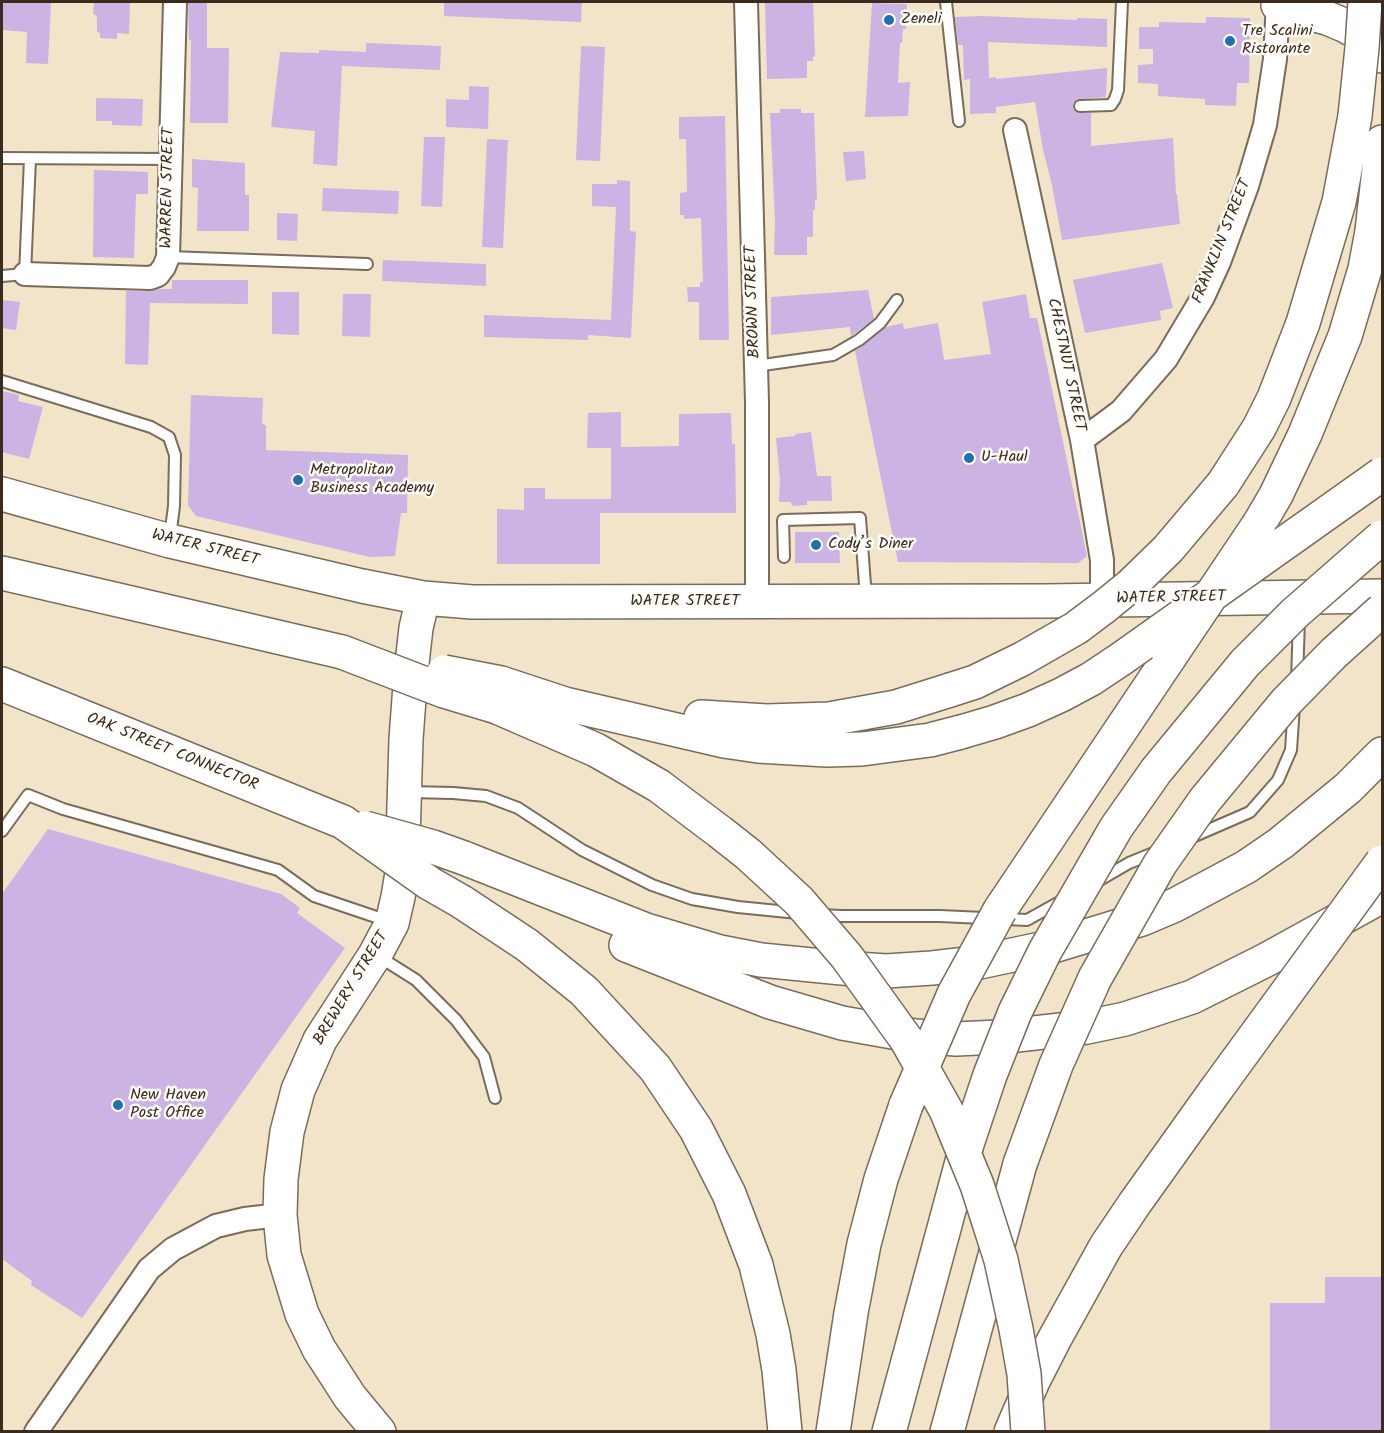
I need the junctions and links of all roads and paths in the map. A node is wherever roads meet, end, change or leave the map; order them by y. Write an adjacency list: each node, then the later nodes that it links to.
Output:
1 (175, 2): 16 (street, WARREN STREET)
2 (746, 2): 22 (street, BROWN STREET)
3 (946, 2): 11 (lane)
4 (1122, 2): 10 (lane)
5 (1365, 2): 40 (main road, bridge)
6 (1382, 2): 8 (main road)
7 (1273, 3): 9 (main road); 24 (street, FRANKLIN STREET)
8 (1383, 7)
9 (1383, 56)
10 (1080, 106)
11 (959, 121)
12 (1015, 130): 24 (street, CHESTNUT STREET)
13 (1383, 142): 55 (main road, bridge)
14 (2, 158): 15 (lane)
15 (30, 159): 16 (lane); 19 (lane)
16 (170, 159): 17 (street, WARREN STREET)
17 (168, 257): 18 (lane); 19 (street, WARREN STREET)
18 (367, 264)
19 (25, 274): 20 (lane)
20 (2, 276)
21 (897, 300): 22 (lane)
22 (756, 366): 27 (street, BROWN STREET)
23 (2, 381): 29 (lane)
24 (1082, 440): 35 (street, CHESTNUT STREET)
25 (1383, 474): 40 (main road, bridge)
26 (2, 494): 29 (main road, WATER STREET)
27 (770, 520): 30 (lane); 36 (street, BROWN STREET); 37 (lane)
28 (1383, 537): 56 (main road, bridge)
29 (170, 541): 34 (main road, WATER STREET)
30 (783, 557)
31 (2, 573): 40 (main road, bridge)
32 (1299, 596): 33 (main road, WATER STREET); 35 (main road, WATER STREET); 42 (lane)
33 (1383, 596)
34 (423, 598): 36 (main road, WATER STREET); 42 (main road, BREWERY STREET)
35 (1102, 601): 37 (main road, WATER STREET)
36 (757, 602): 37 (main road, WATER STREET)
37 (866, 602)
38 (1383, 610): 57 (main road, bridge)
39 (2, 684): 43 (main road, OAK STREET CONNECTOR)
40 (499, 695): 59 (main road, bridge)
41 (1383, 754): 46 (main road)
42 (405, 792): 48 (main road, BREWERY STREET)
43 (344, 822): 46 (main road, bridge); 46 (main road, bridge)
44 (2, 831): 48 (lane)
45 (1383, 862): 58 (main road, bridge)
46 (463, 880): 47 (main road); 54 (main road)
47 (1383, 896)
48 (392, 923): 49 (main road, BREWERY STREET)
49 (375, 955): 50 (lane); 51 (main road, BREWERY STREET)
50 (495, 1098)
51 (280, 1215): 52 (street); 53 (main road, BREWERY STREET)
52 (36, 1431)
53 (379, 1431)
54 (785, 1431)
55 (833, 1431)
56 (889, 1431)
57 (947, 1431)
58 (1011, 1431)
59 (1028, 1431)

